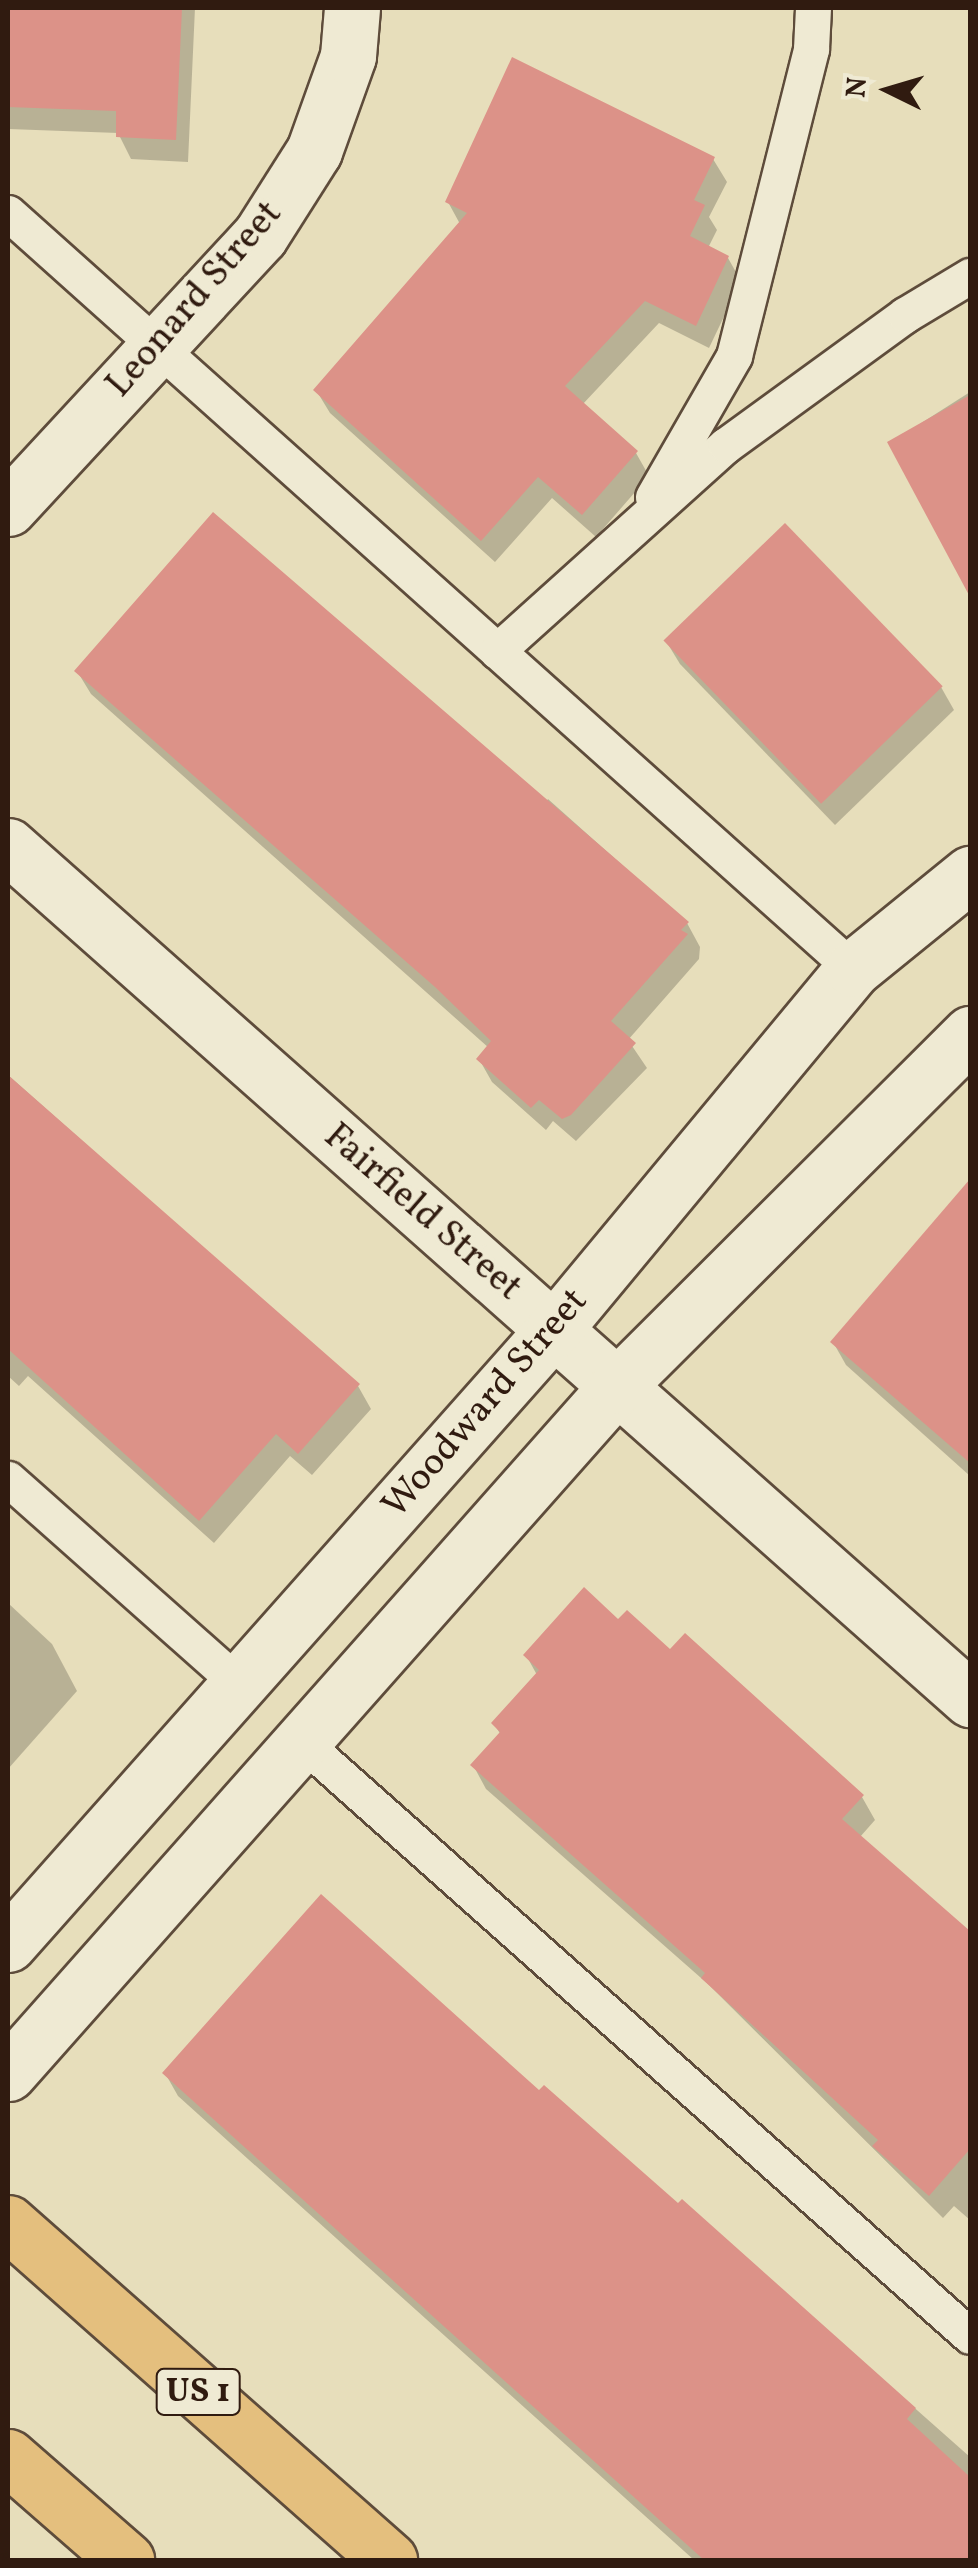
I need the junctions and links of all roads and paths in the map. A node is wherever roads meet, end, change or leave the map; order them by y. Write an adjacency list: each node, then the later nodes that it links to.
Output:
1 (352, 8): 5 (street, Leonard Street)
2 (813, 8): 7 (lane)
3 (8, 213): 5 (lane)
4 (970, 276): 7 (lane)
5 (158, 349): 6 (street, Leonard Street); 8 (lane)
6 (8, 508)
7 (638, 524): 8 (lane)
8 (497, 650): 11 (lane)
9 (8, 846): 13 (street, Fairfield Street)
10 (970, 874): 11 (street, Woodward Street)
11 (853, 968): 13 (street, Woodward Street)
12 (970, 1036): 14 (street)
13 (554, 1329): 14 (street, Fairfield Street); 16 (street, Woodward Street)
14 (617, 1386): 17 (street, Fairfield Street); 18 (street)
15 (8, 1479): 16 (lane)
16 (238, 1683): 19 (street, Woodward Street)
17 (970, 1698)
18 (301, 1741): 20 (street); 22 (lane)
19 (8, 1944)
20 (8, 2073)
21 (8, 2224): 25 (highway, US 1)
22 (970, 2336)
23 (8, 2456): 24 (highway)
24 (126, 2560)
25 (390, 2560)

